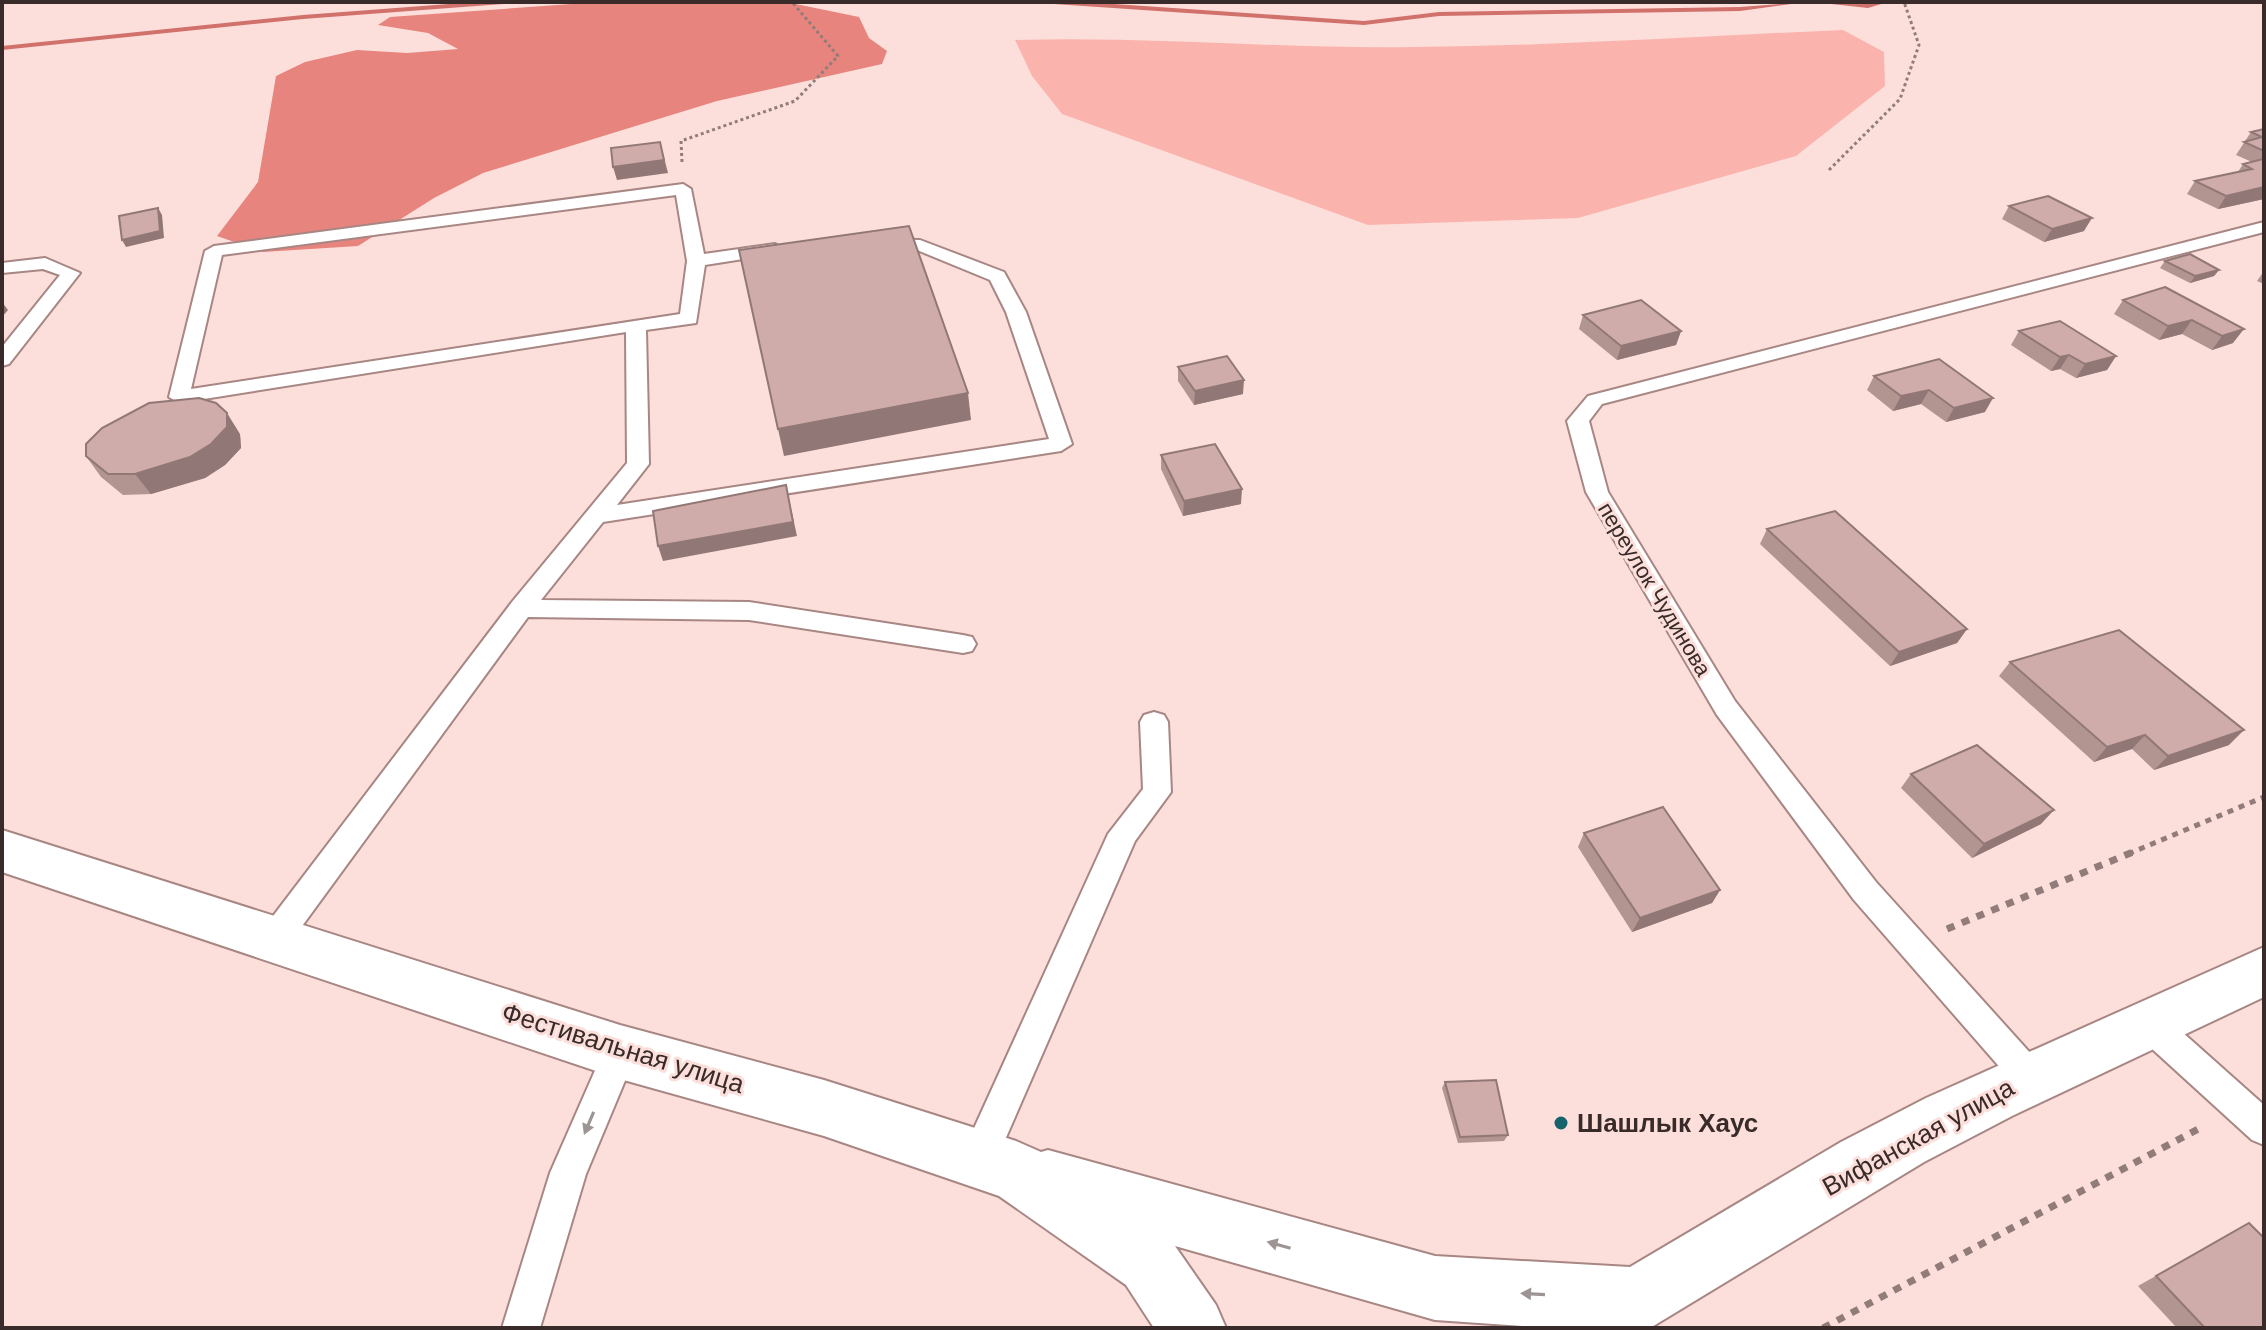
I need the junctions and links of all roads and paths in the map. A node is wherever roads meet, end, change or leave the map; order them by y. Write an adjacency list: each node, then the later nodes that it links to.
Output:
1 (792, 2): 4 (path)
2 (1904, 2): 3 (path)
3 (1829, 170)
4 (683, 189): 8 (lane); 10 (lane)
5 (2264, 227): 19 (lane, переулок Чудинова)
6 (862, 243): 12 (lane)
7 (803, 244): 8 (lane)
8 (696, 261): 10 (lane)
9 (2, 268): 11 (lane)
10 (636, 325): 12 (lane)
11 (2, 360)
12 (596, 516): 13 (lane)
13 (521, 608): 14 (lane); 18 (lane)
14 (963, 644)
15 (1154, 722): 25 (lane)
16 (2264, 797): 19 (path)
17 (2, 851): 18 (main road, Фестивальная улица)
18 (275, 938): 22 (main road, Фестивальная улица)
19 (1911, 944): 23 (lane, переулок Чудинова)
20 (2264, 971): 21 (main road, Вифанская улица)
21 (2151, 1026): 23 (main road, Вифанская улица); 24 (lane)
22 (620, 1052): 25 (main road, Фестивальная улица); 27 (lane, one-way to 27)
23 (2029, 1076): 26 (main road, Вифанская улица)
24 (2252, 1118): 30 (path)
25 (997, 1165): 26 (main road, one-way to 25); 28 (main road, Фестивальная улица)
26 (1639, 1300): 29 (main road, Вифанская улица)
27 (521, 1328)
28 (1193, 1328)
29 (1584, 1328)
30 (1823, 1328)

